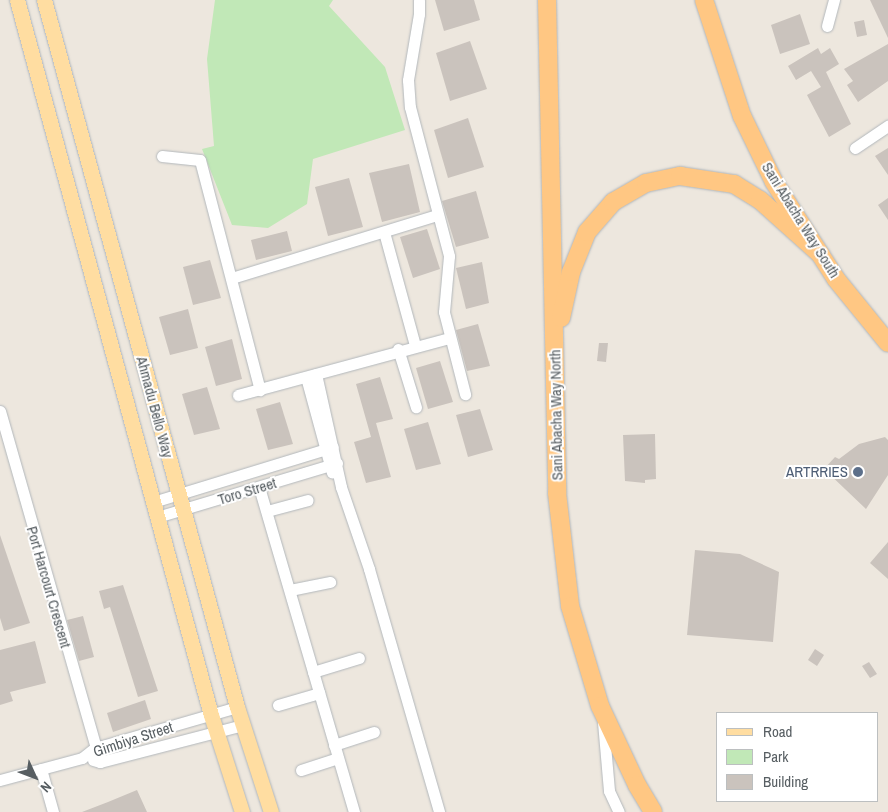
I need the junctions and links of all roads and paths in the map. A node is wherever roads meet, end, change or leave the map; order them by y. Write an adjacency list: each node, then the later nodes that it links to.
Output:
1 (17, 0): 31 (main road, Ahmadu Bello Way)
2 (44, 0): 29 (main road, Ahmadu Bello Way)
3 (419, 0): 11 (street)
4 (546, 0): 20 (highway, Sani Abacha Way North)
5 (704, 0): 13 (highway, Sani Abacha Way South)
6 (834, 0): 7 (street)
7 (827, 26)
8 (888, 126): 9 (street)
9 (855, 148)
10 (162, 156): 14 (street)
11 (437, 215): 12 (street); 15 (street)
12 (384, 232): 14 (street); 17 (street)
13 (821, 255): 16 (highway, Sani Abacha Way South); 20 (highway)
14 (232, 278): 21 (street)
15 (449, 338): 17 (street); 22 (street)
16 (888, 343)
17 (415, 345): 18 (street)
18 (398, 349): 19 (street); 24 (street)
19 (311, 375): 21 (street); 26 (street)
20 (556, 389): 40 (highway, Sani Abacha Way North)
21 (260, 390): 23 (street)
22 (465, 394)
23 (238, 395)
24 (416, 407)
25 (0, 411): 47 (street, Port Harcourt Crescent)
26 (329, 449): 27 (street); 29 (street, Toro Street)
27 (333, 465): 28 (street, Toro Street); 58 (street)
28 (259, 487): 32 (street, Toro Street); 33 (street)
29 (178, 495): 31 (street, Toro Street); 32 (main road, Ahmadu Bello Way)
30 (308, 500): 33 (street)
31 (155, 510): 32 (street, Toro Street); 42 (main road, Ahmadu Bello Way)
32 (182, 510): 41 (main road, Ahmadu Bello Way)
33 (268, 511): 35 (street)
34 (330, 582): 35 (street)
35 (290, 590): 37 (street)
36 (359, 658): 37 (street)
37 (313, 672): 38 (street)
38 (319, 693): 39 (street); 46 (street)
39 (278, 705)
40 (600, 706): 59 (street); 60 (highway, Sani Abacha Way North)
41 (237, 707): 42 (street, Gimbiya Street); 43 (main road, Ahmadu Bello Way)
42 (211, 715): 45 (main road, Ahmadu Bello Way); 47 (street, Gimbiya Street)
43 (243, 725): 45 (street); 56 (main road, Ahmadu Bello Way)
44 (374, 732): 46 (street)
45 (217, 733): 50 (street); 55 (main road, Ahmadu Bello Way)
46 (334, 745): 49 (street)
47 (95, 748): 48 (street, Gimbiya Street); 50 (street, Port Harcourt Crescent)
48 (82, 758): 50 (street); 51 (street, Gimbiya Street)
49 (337, 758): 52 (street); 57 (street)
50 (100, 762)
51 (40, 769): 53 (street, Gimbiya Street); 54 (street)
52 (301, 770)
53 (0, 780)
54 (53, 812)
55 (242, 812)
56 (271, 812)
57 (354, 812)
58 (439, 812)
59 (619, 812)
60 (653, 812)

